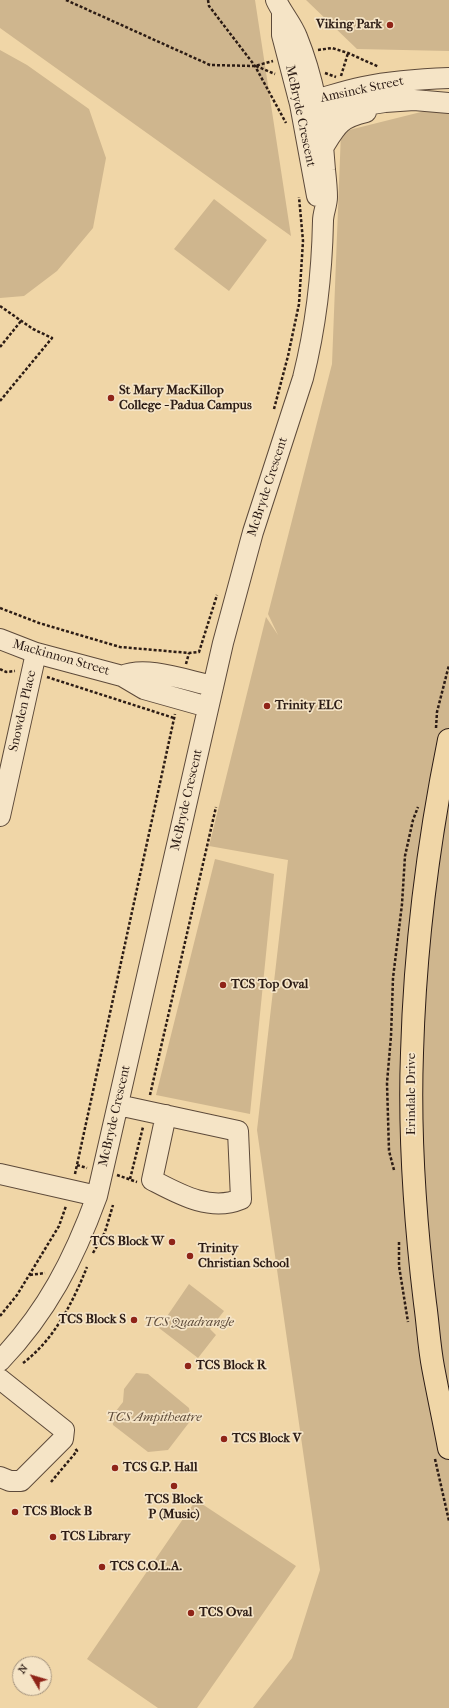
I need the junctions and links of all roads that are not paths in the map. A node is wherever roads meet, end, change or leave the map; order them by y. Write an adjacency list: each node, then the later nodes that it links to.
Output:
1 (279, 7): 2 (street, McBryde Crescent); 7 (street, McBryde Crescent)
2 (308, 57): 4 (street); 7 (street, McBryde Crescent)
3 (449, 78): 4 (street, Amsinck Street)
4 (362, 87): 7 (street, Amsinck Street)
5 (385, 102): 6 (street, Amsinck Street); 7 (street, Amsinck Street); 8 (street)
6 (449, 103)
7 (309, 108): 8 (street, McBryde Crescent); 9 (street, McBryde Crescent)
8 (324, 146): 9 (street, McBryde Crescent)
9 (323, 219): 13 (street, McBryde Crescent)
10 (0, 639): 11 (street, Mackinnon Street)
11 (36, 653): 12 (street, Mackinnon Street); 16 (street, Snowden Place)
12 (122, 676): 13 (street, Mackinnon Street); 14 (street, Mackinnon Street)
13 (213, 686): 14 (street, McBryde Crescent)
14 (208, 707): 17 (street, McBryde Crescent)
15 (449, 740): 23 (main road, Erindale Drive)
16 (0, 816)
17 (118, 1105): 18 (street); 20 (street, McBryde Crescent)
18 (165, 1120): 18 (street)
19 (0, 1174): 20 (street)
20 (106, 1198): 21 (street, McBryde Crescent)
21 (9, 1364)
22 (0, 1379): 24 (street)
23 (449, 1448)
24 (0, 1477)

